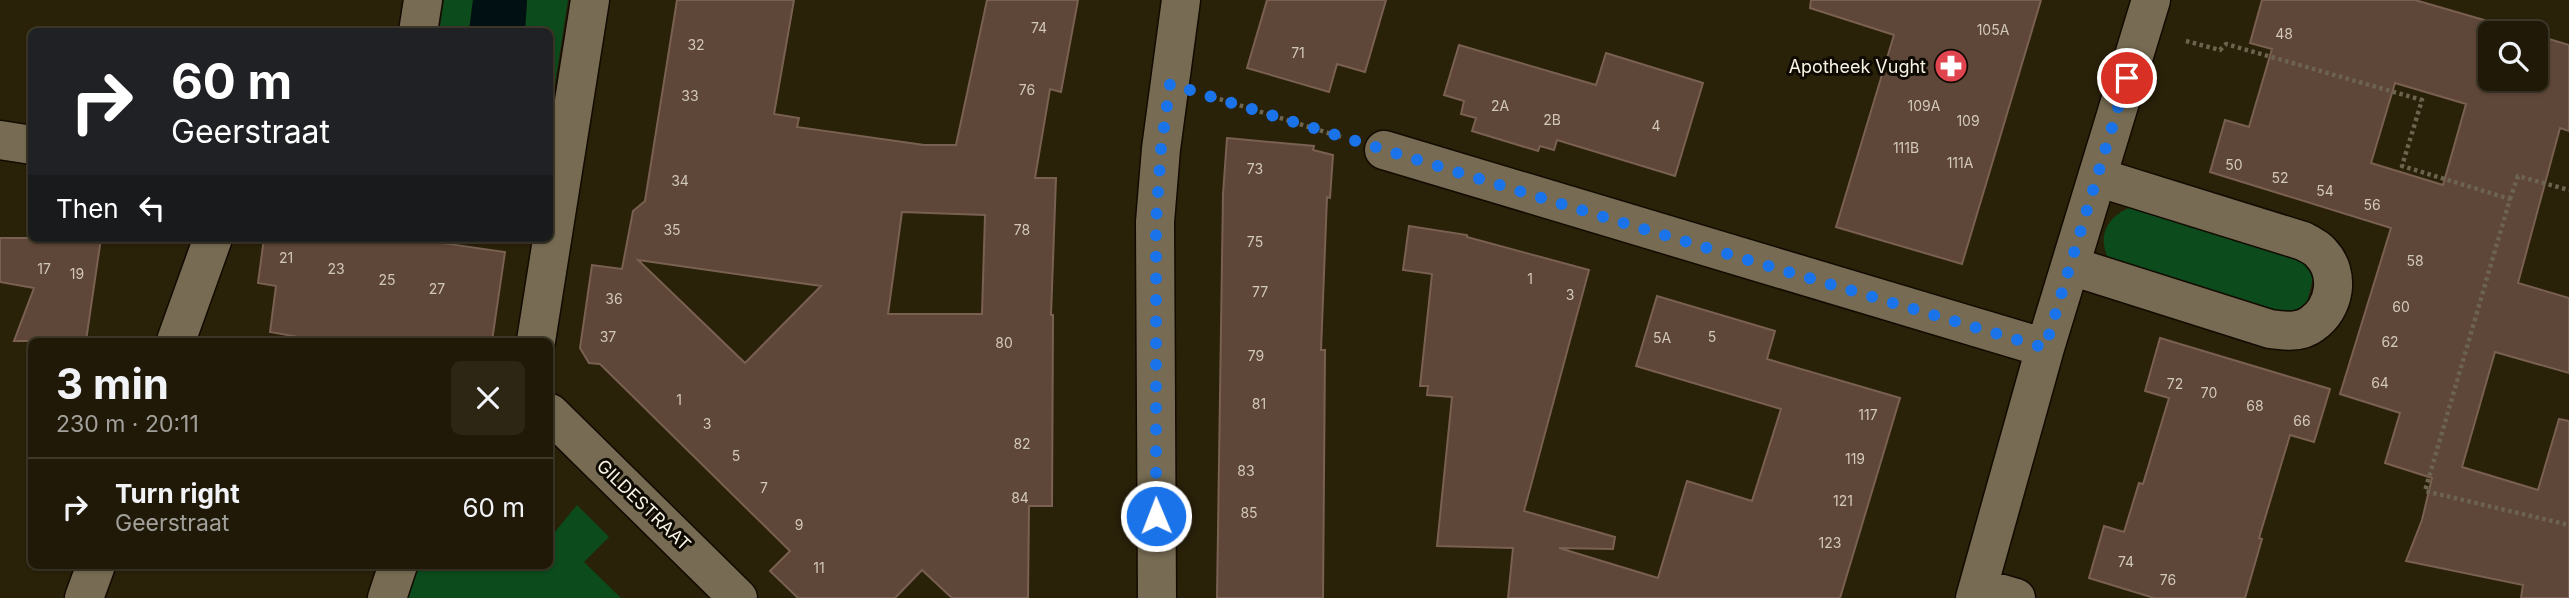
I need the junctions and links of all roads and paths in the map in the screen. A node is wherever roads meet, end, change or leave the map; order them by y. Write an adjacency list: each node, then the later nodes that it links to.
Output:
1 (424, 0): 5 (street)
2 (590, 0): 13 (street)
3 (1181, 0): 6 (street)
4 (2146, 15): 10 (street); 12 (path)
5 (419, 28)
6 (1170, 84): 9 (path); 28 (street)
7 (0, 140): 8 (street)
8 (28, 144)
9 (1384, 150): 19 (street)
10 (2098, 177): 16 (street); 16 (street)
11 (2569, 190): 12 (path)
12 (2510, 199): 21 (path)
13 (553, 212)
14 (212, 242): 17 (street)
15 (549, 242): 18 (street)
16 (2071, 266): 19 (street)
17 (177, 338)
18 (536, 338)
19 (2045, 348): 24 (street)
20 (553, 416): 27 (street, GILDESTRAAT)
21 (2569, 525)
22 (95, 569): 25 (street)
23 (397, 569): 26 (street)
24 (1977, 593): 29 (street)
25 (84, 598)
26 (387, 598)
27 (738, 598)
28 (1157, 598)
29 (2016, 598)

